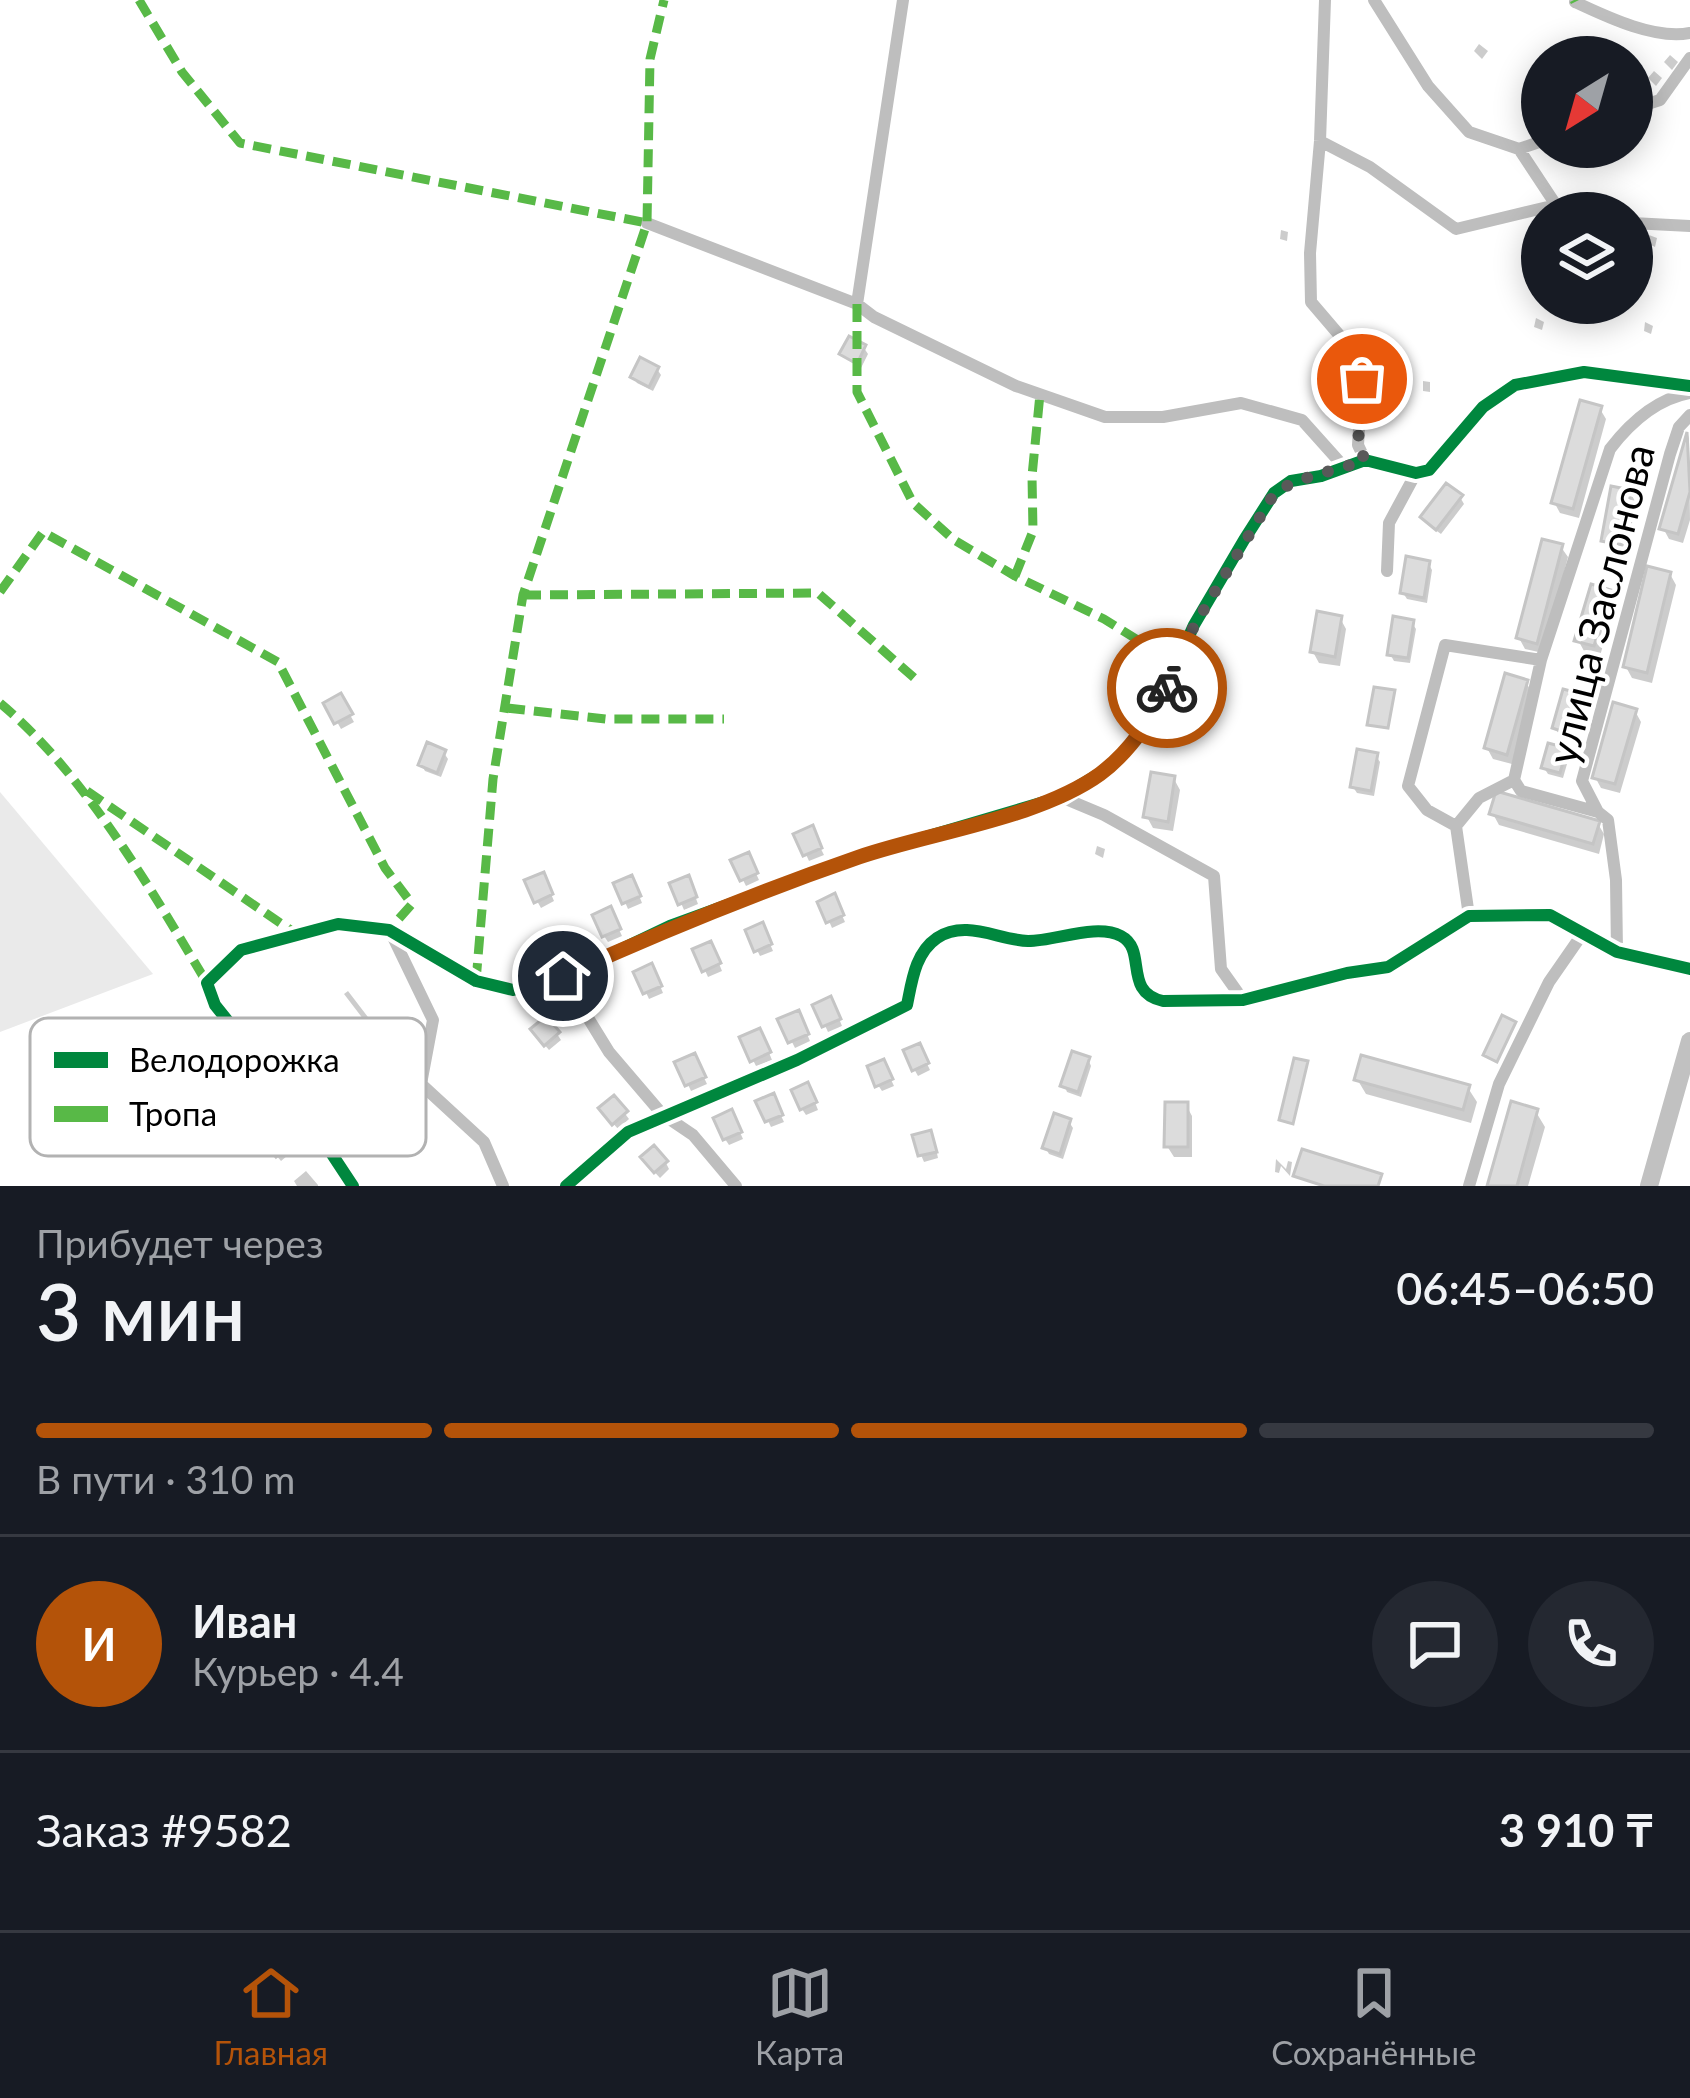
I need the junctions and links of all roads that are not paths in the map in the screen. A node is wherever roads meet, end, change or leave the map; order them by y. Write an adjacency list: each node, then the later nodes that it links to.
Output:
1 (903, 0): 15 (street)
2 (1325, 0): 8 (street)
3 (1374, 0): 9 (street)
4 (1575, 2): 5 (street)
5 (1690, 32)
6 (1690, 58): 7 (street)
7 (1653, 102)
8 (1321, 141): 11 (street); 18 (street)
9 (1519, 149): 10 (street)
10 (1547, 192)
11 (1521, 213)
12 (647, 223): 15 (street)
13 (1653, 224): 14 (street)
14 (1690, 226)
15 (856, 304): 19 (street)
16 (1690, 389): 20 (street); 22 (street, улица Заслонова)
17 (1690, 415): 25 (street, улица Заслонова)
18 (1365, 460): 19 (street); 20 (street)
19 (1345, 468): 24 (street)
20 (1416, 473): 21 (street)
21 (1387, 571)
22 (1541, 660): 23 (street, улица Заслонова); 26 (street)
23 (1514, 780): 25 (street, улица Заслонова); 26 (street, улица Заслонова)
24 (1061, 797): 32 (street); 33 (street)
25 (1598, 812): 30 (street, улица Заслонова)
26 (1456, 826): 27 (street)
27 (1469, 916): 29 (street); 33 (street)
28 (389, 930): 32 (street); 34 (street); 36 (street)
29 (1583, 933): 30 (street); 44 (street)
30 (1617, 952): 31 (street)
31 (1690, 969)
32 (563, 976): 38 (street)
33 (1243, 1000): 38 (street)
34 (225, 1018)
35 (1690, 1041): 45 (main road)
36 (426, 1057)
37 (426, 1089): 41 (street)
38 (662, 1114): 42 (street); 43 (street)
39 (333, 1156): 40 (street)
40 (353, 1186)
41 (503, 1186)
42 (566, 1186)
43 (736, 1186)
44 (1469, 1186)
45 (1649, 1186)

